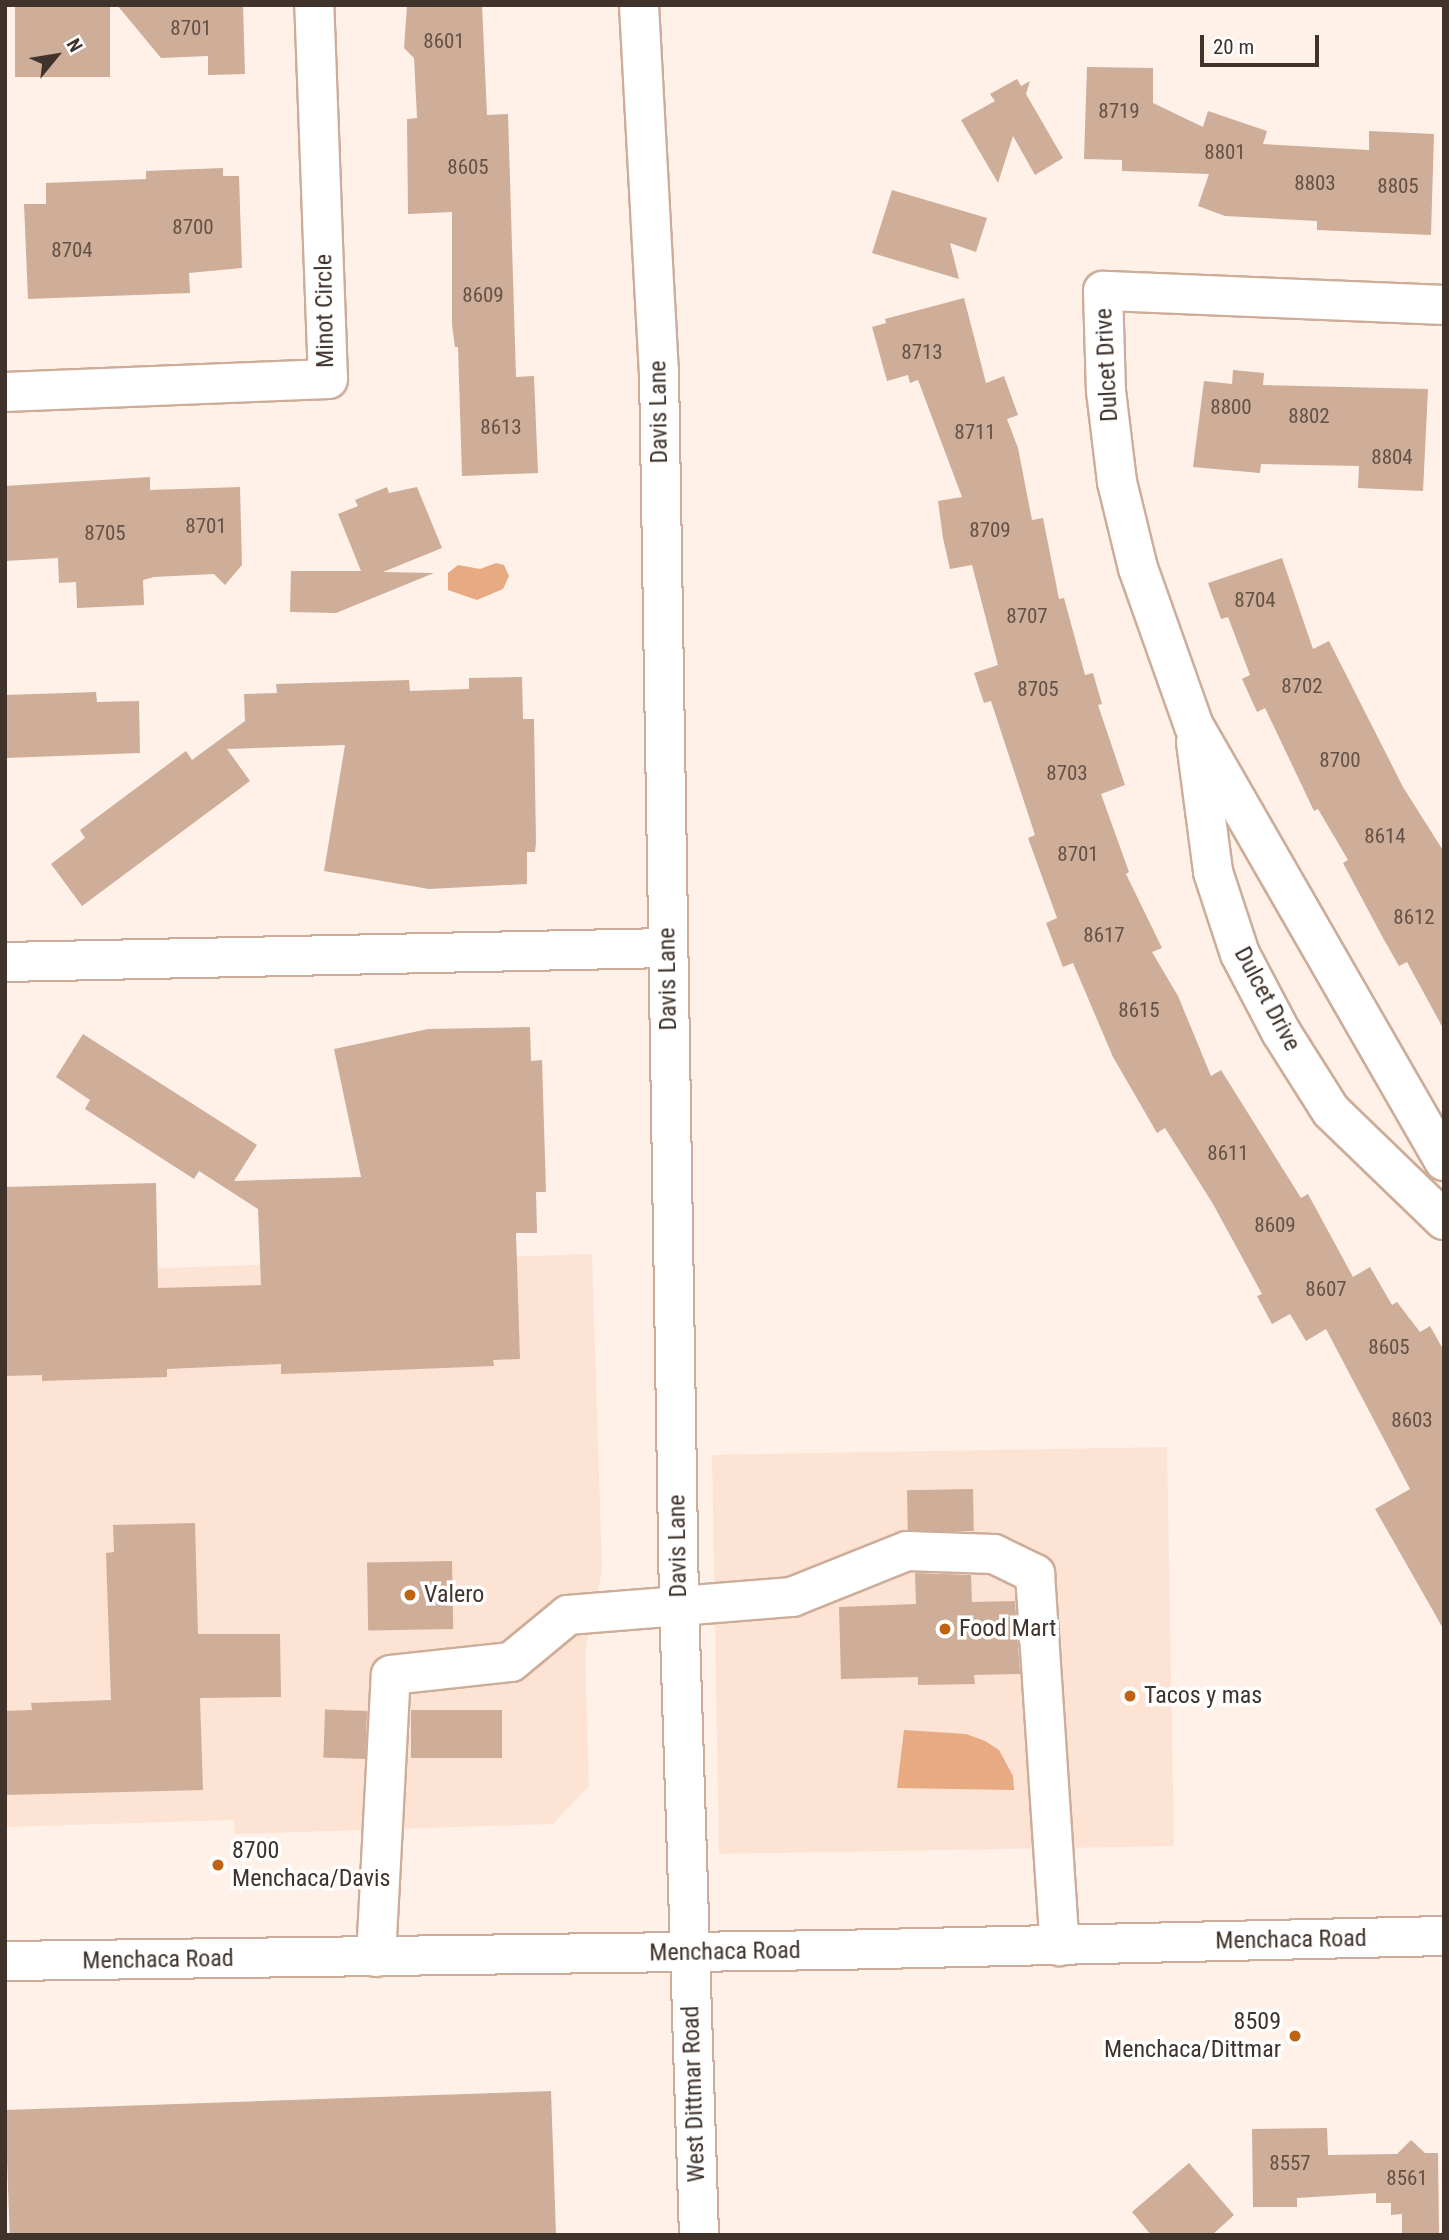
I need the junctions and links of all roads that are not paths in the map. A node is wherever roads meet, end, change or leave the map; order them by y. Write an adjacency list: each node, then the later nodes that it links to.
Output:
1 (314, 5): 4 (street, Minot Circle)
2 (639, 5): 6 (street, Davis Lane)
3 (1444, 305): 5 (street, Dulcet Drive)
4 (5, 392)
5 (1194, 726): 8 (street, Dulcet Drive); 9 (street, Dulcet Drive)
6 (667, 948): 7 (street); 10 (street, Davis Lane)
7 (5, 962)
8 (1444, 1160)
9 (1444, 1220)
10 (679, 1603): 12 (street); 13 (street, Davis Lane); 14 (street)
11 (1444, 1936): 12 (street, Menchaca Road)
12 (1060, 1946): 13 (street, Menchaca Road)
13 (690, 1952): 14 (street, Menchaca Road); 16 (street, West Dittmar Road)
14 (376, 1957): 15 (street, Menchaca Road)
15 (5, 1961)
16 (699, 2235)

